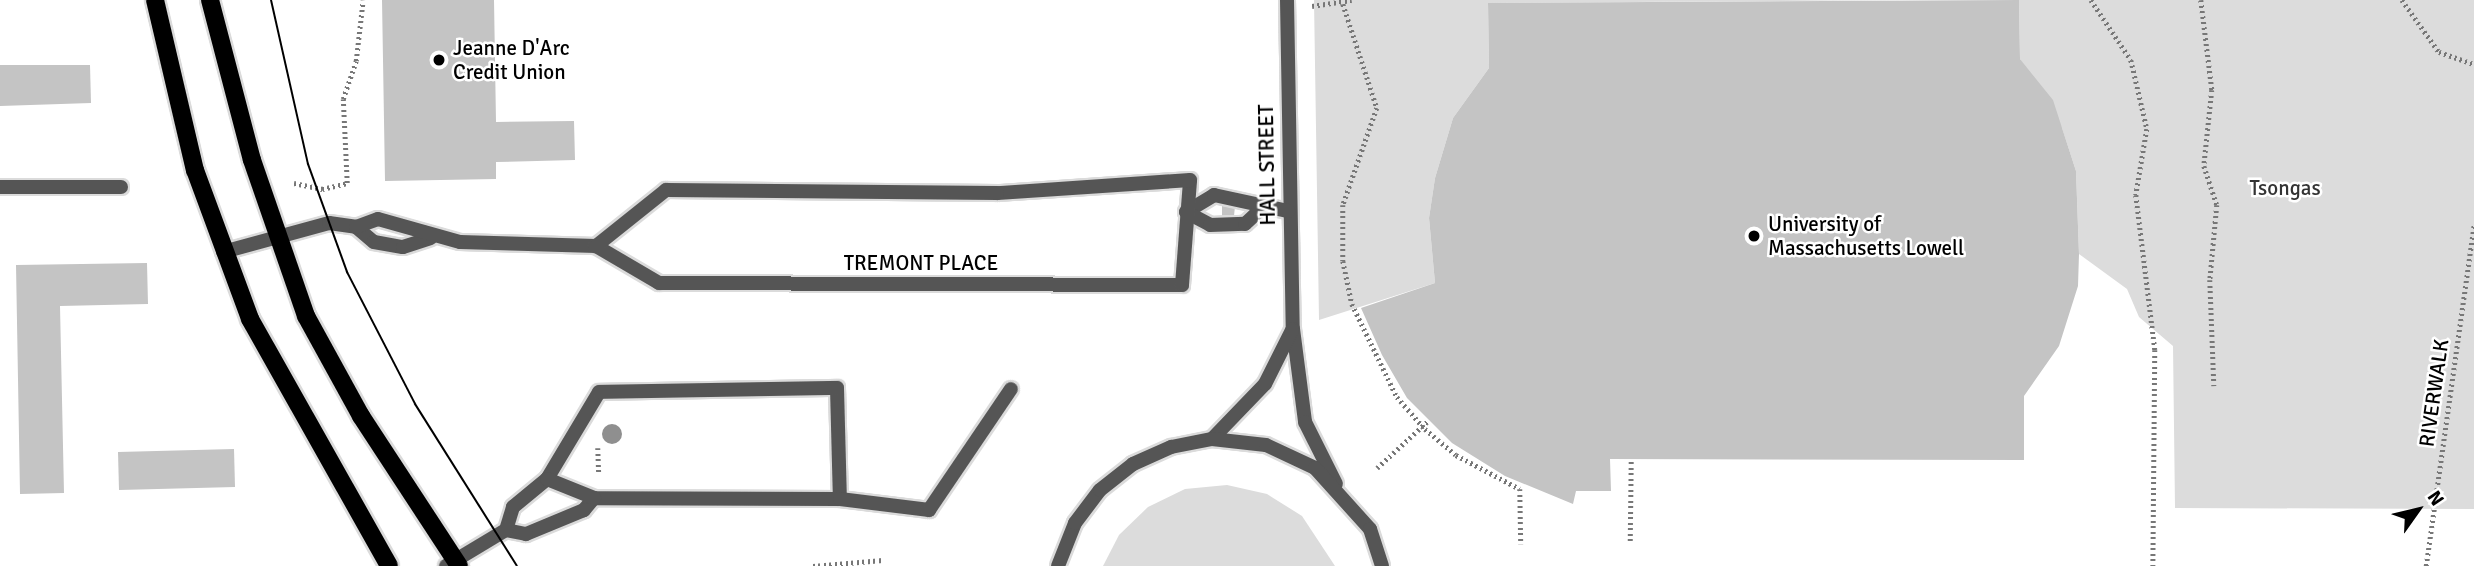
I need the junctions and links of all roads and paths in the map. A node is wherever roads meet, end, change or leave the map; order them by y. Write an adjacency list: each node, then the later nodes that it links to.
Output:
1 (155, 0): 23 (main road)
2 (210, 0): 20 (main road)
3 (363, 0): 12 (path)
4 (1287, 0): 16 (street, HALL STREET)
5 (1352, 0): 9 (path)
6 (2091, 0): 47 (path)
7 (2201, 0): 25 (path)
8 (2402, 0): 11 (path)
9 (1343, 4): 10 (path); 28 (path)
10 (1309, 6)
11 (2474, 64)
12 (294, 183)
13 (0, 187): 14 (street)
14 (121, 187)
15 (1262, 208): 16 (street); 17 (street); 17 (street)
16 (1288, 211): 24 (street, HALL STREET)
17 (1186, 212): 22 (street, TREMONT PLACE); 22 (street, TREMONT PLACE)
18 (2474, 225): 48 (path, RIVERWALK)
19 (356, 227): 20 (street, TREMONT PLACE); 21 (street, TREMONT PLACE); 21 (street, TREMONT PLACE)
20 (277, 235): 23 (street, TREMONT PLACE); 42 (main road)
21 (431, 238): 22 (street, TREMONT PLACE)
22 (596, 246)
23 (223, 252): 43 (main road)
24 (1293, 329): 29 (street, HALL STREET); 35 (street, HALL STREET)
25 (2214, 386)
26 (1011, 389): 37 (street)
27 (1429, 420): 28 (path)
28 (1422, 426): 32 (path); 40 (path)
29 (1212, 439): 35 (street); 45 (street)
30 (598, 448): 33 (path)
31 (1631, 458): 39 (path)
32 (1377, 468)
33 (599, 474)
34 (547, 479): 36 (street); 37 (street); 38 (street)
35 (1336, 484): 46 (street)
36 (594, 498): 37 (street); 38 (street)
37 (840, 499)
38 (506, 530): 42 (street)
39 (1630, 541)
40 (1521, 544)
41 (883, 560): 44 (path)
42 (454, 564)
43 (389, 566)
44 (813, 566)
45 (1058, 566)
46 (1382, 566)
47 (2153, 566)
48 (2426, 566)

